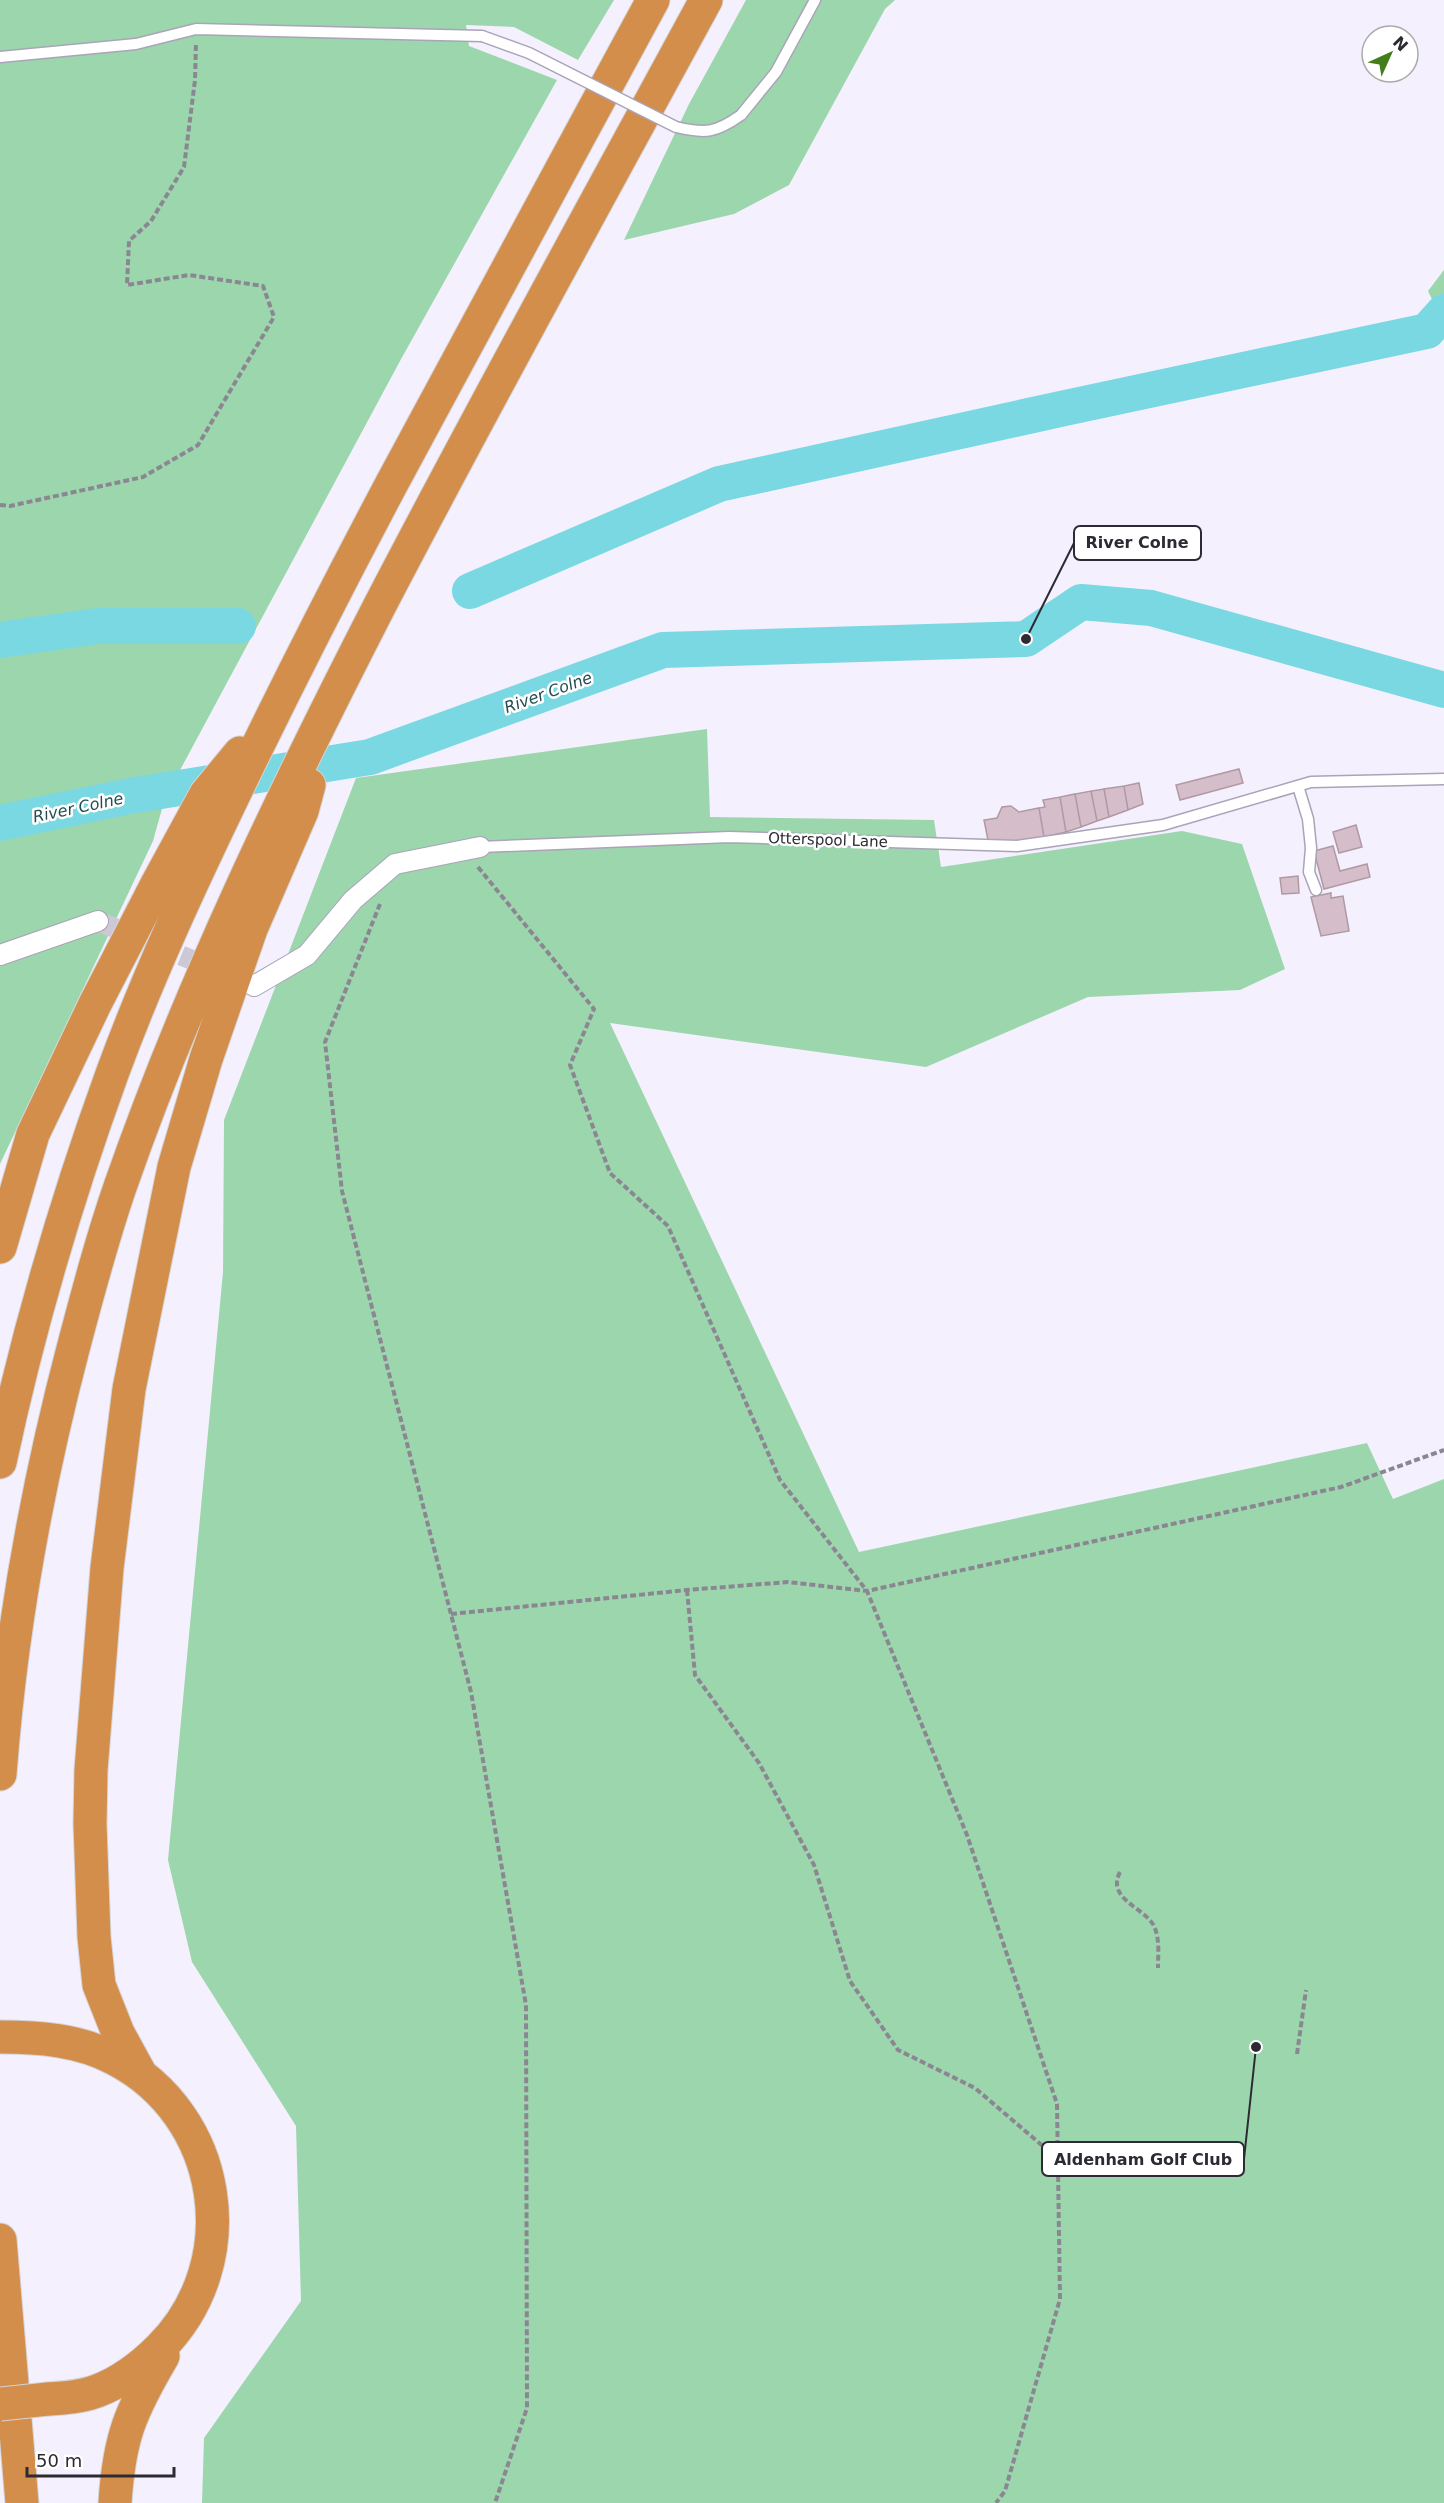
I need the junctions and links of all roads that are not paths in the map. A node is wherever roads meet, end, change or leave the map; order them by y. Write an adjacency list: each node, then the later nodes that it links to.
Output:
1 (653, 0): 5 (highway)
2 (706, 0): 8 (highway)
3 (816, 0): 4 (lane, bridge)
4 (0, 57)
5 (277, 707): 14 (highway); 15 (highway)
6 (1444, 779): 7 (lane, Otterspool Lane)
7 (1298, 786): 9 (lane, Otterspool Lane); 10 (lane)
8 (289, 814): 16 (highway); 18 (highway)
9 (472, 848): 13 (street, Otterspool Lane)
10 (1316, 890)
11 (98, 921): 12 (street)
12 (0, 955)
13 (254, 986)
14 (0, 1247)
15 (0, 1462)
16 (0, 1774)
17 (12, 2037): 18 (highway)
18 (141, 2074): 20 (highway)
19 (0, 2240): 22 (highway)
20 (184, 2319): 21 (highway, bridge); 23 (highway)
21 (0, 2404)
22 (22, 2503)
23 (115, 2503)

